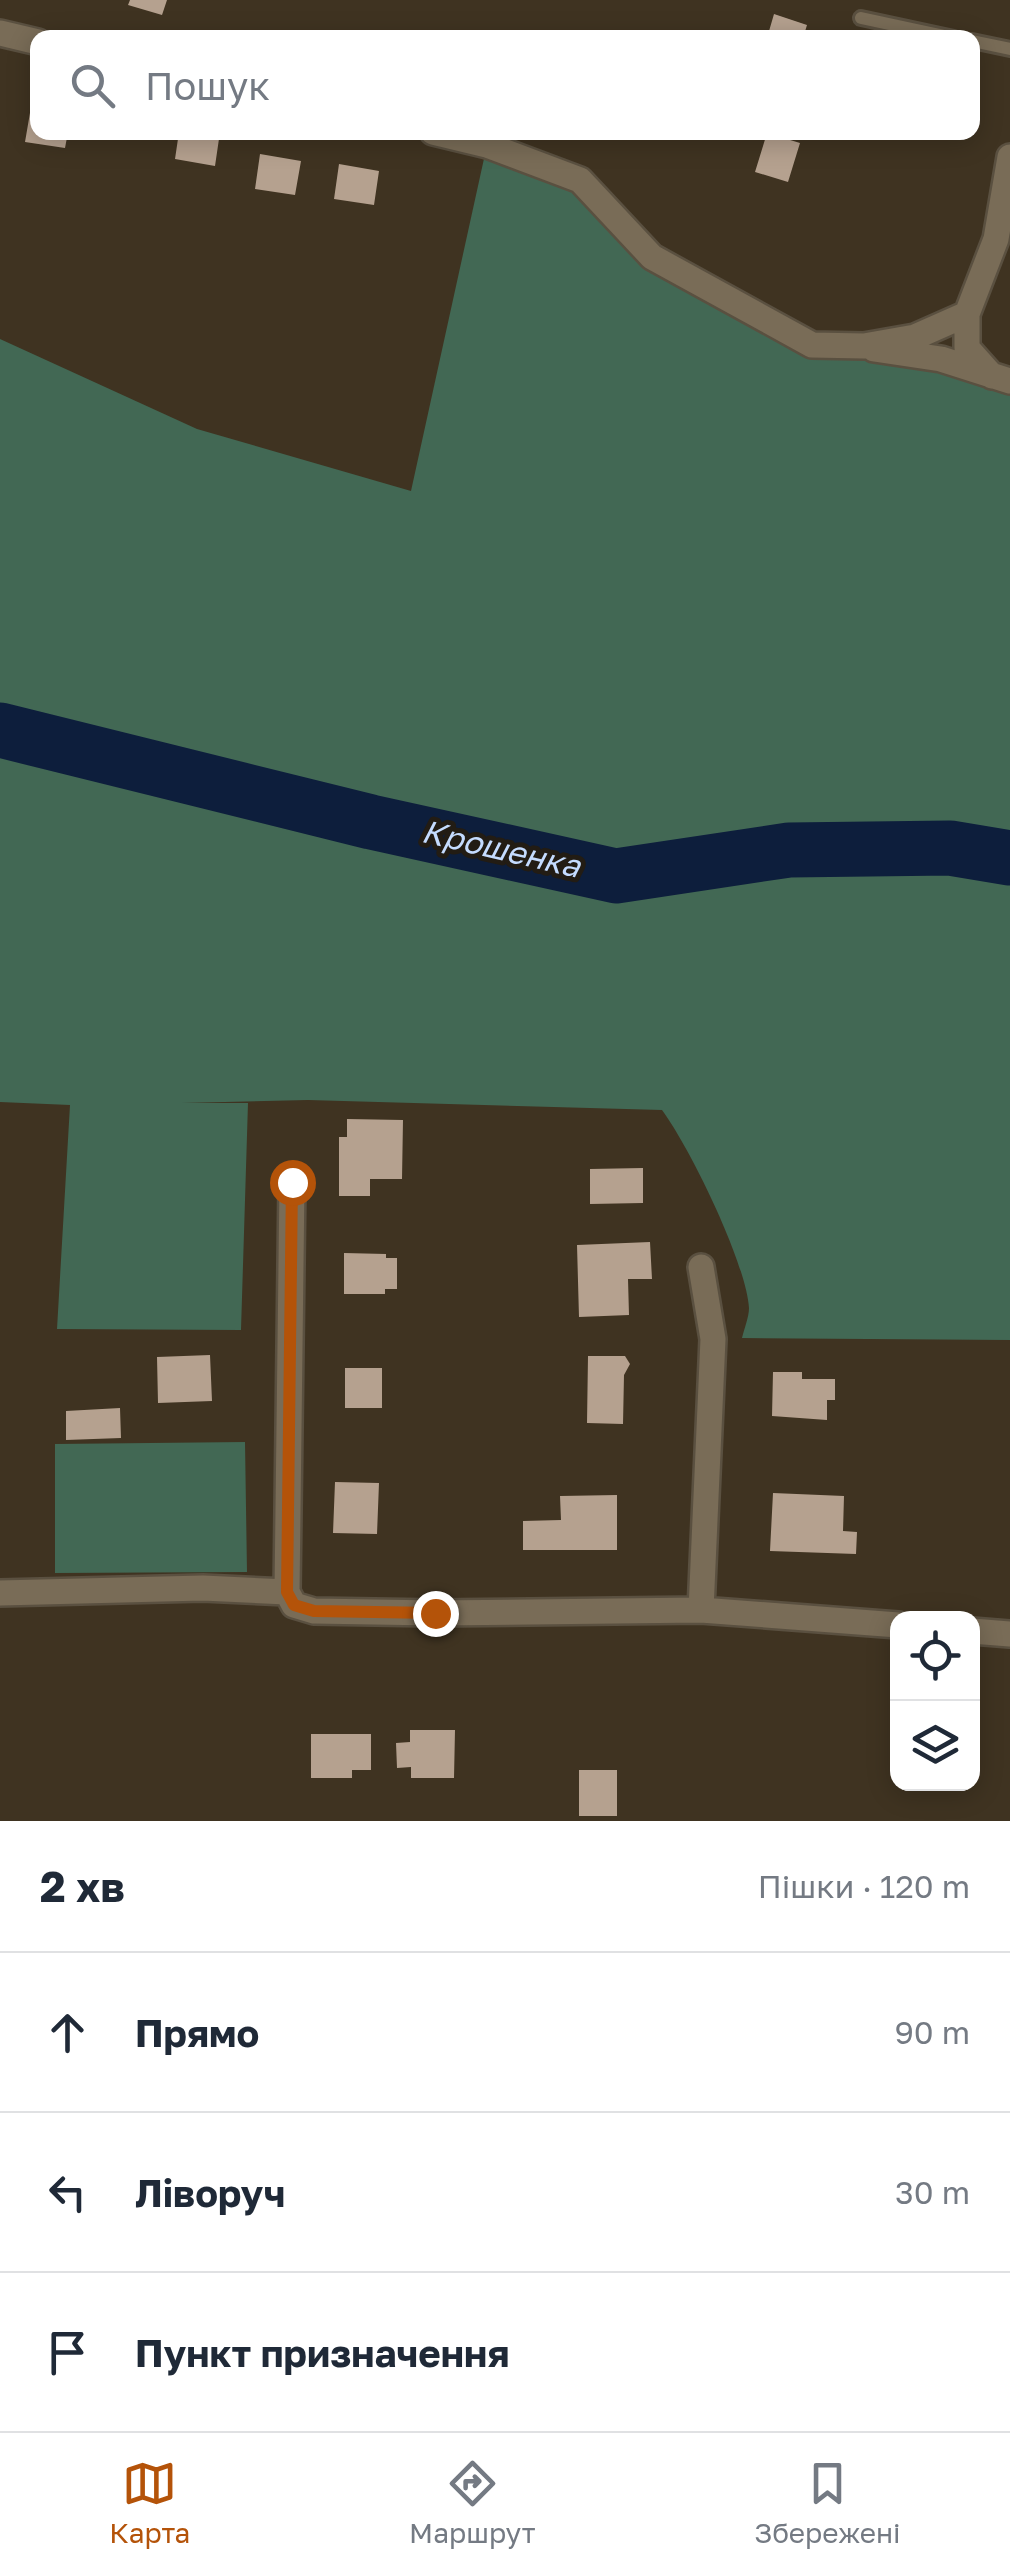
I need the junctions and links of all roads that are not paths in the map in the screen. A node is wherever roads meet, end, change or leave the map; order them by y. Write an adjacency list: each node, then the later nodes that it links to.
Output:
1 (861, 18): 2 (lane)
2 (917, 30)
3 (0, 33): 4 (street)
4 (30, 40)
5 (980, 43): 6 (lane)
6 (1010, 49)
7 (466, 140): 10 (street)
8 (1010, 157): 9 (street)
9 (967, 314): 10 (street); 11 (street)
10 (864, 346): 11 (street)
11 (1001, 378)
12 (292, 1182): 14 (street)
13 (702, 1267): 16 (street)
14 (287, 1592): 15 (street); 16 (street)
15 (0, 1593)
16 (702, 1610): 17 (street)
17 (890, 1624)
18 (980, 1632): 19 (street)
19 (1010, 1634)

